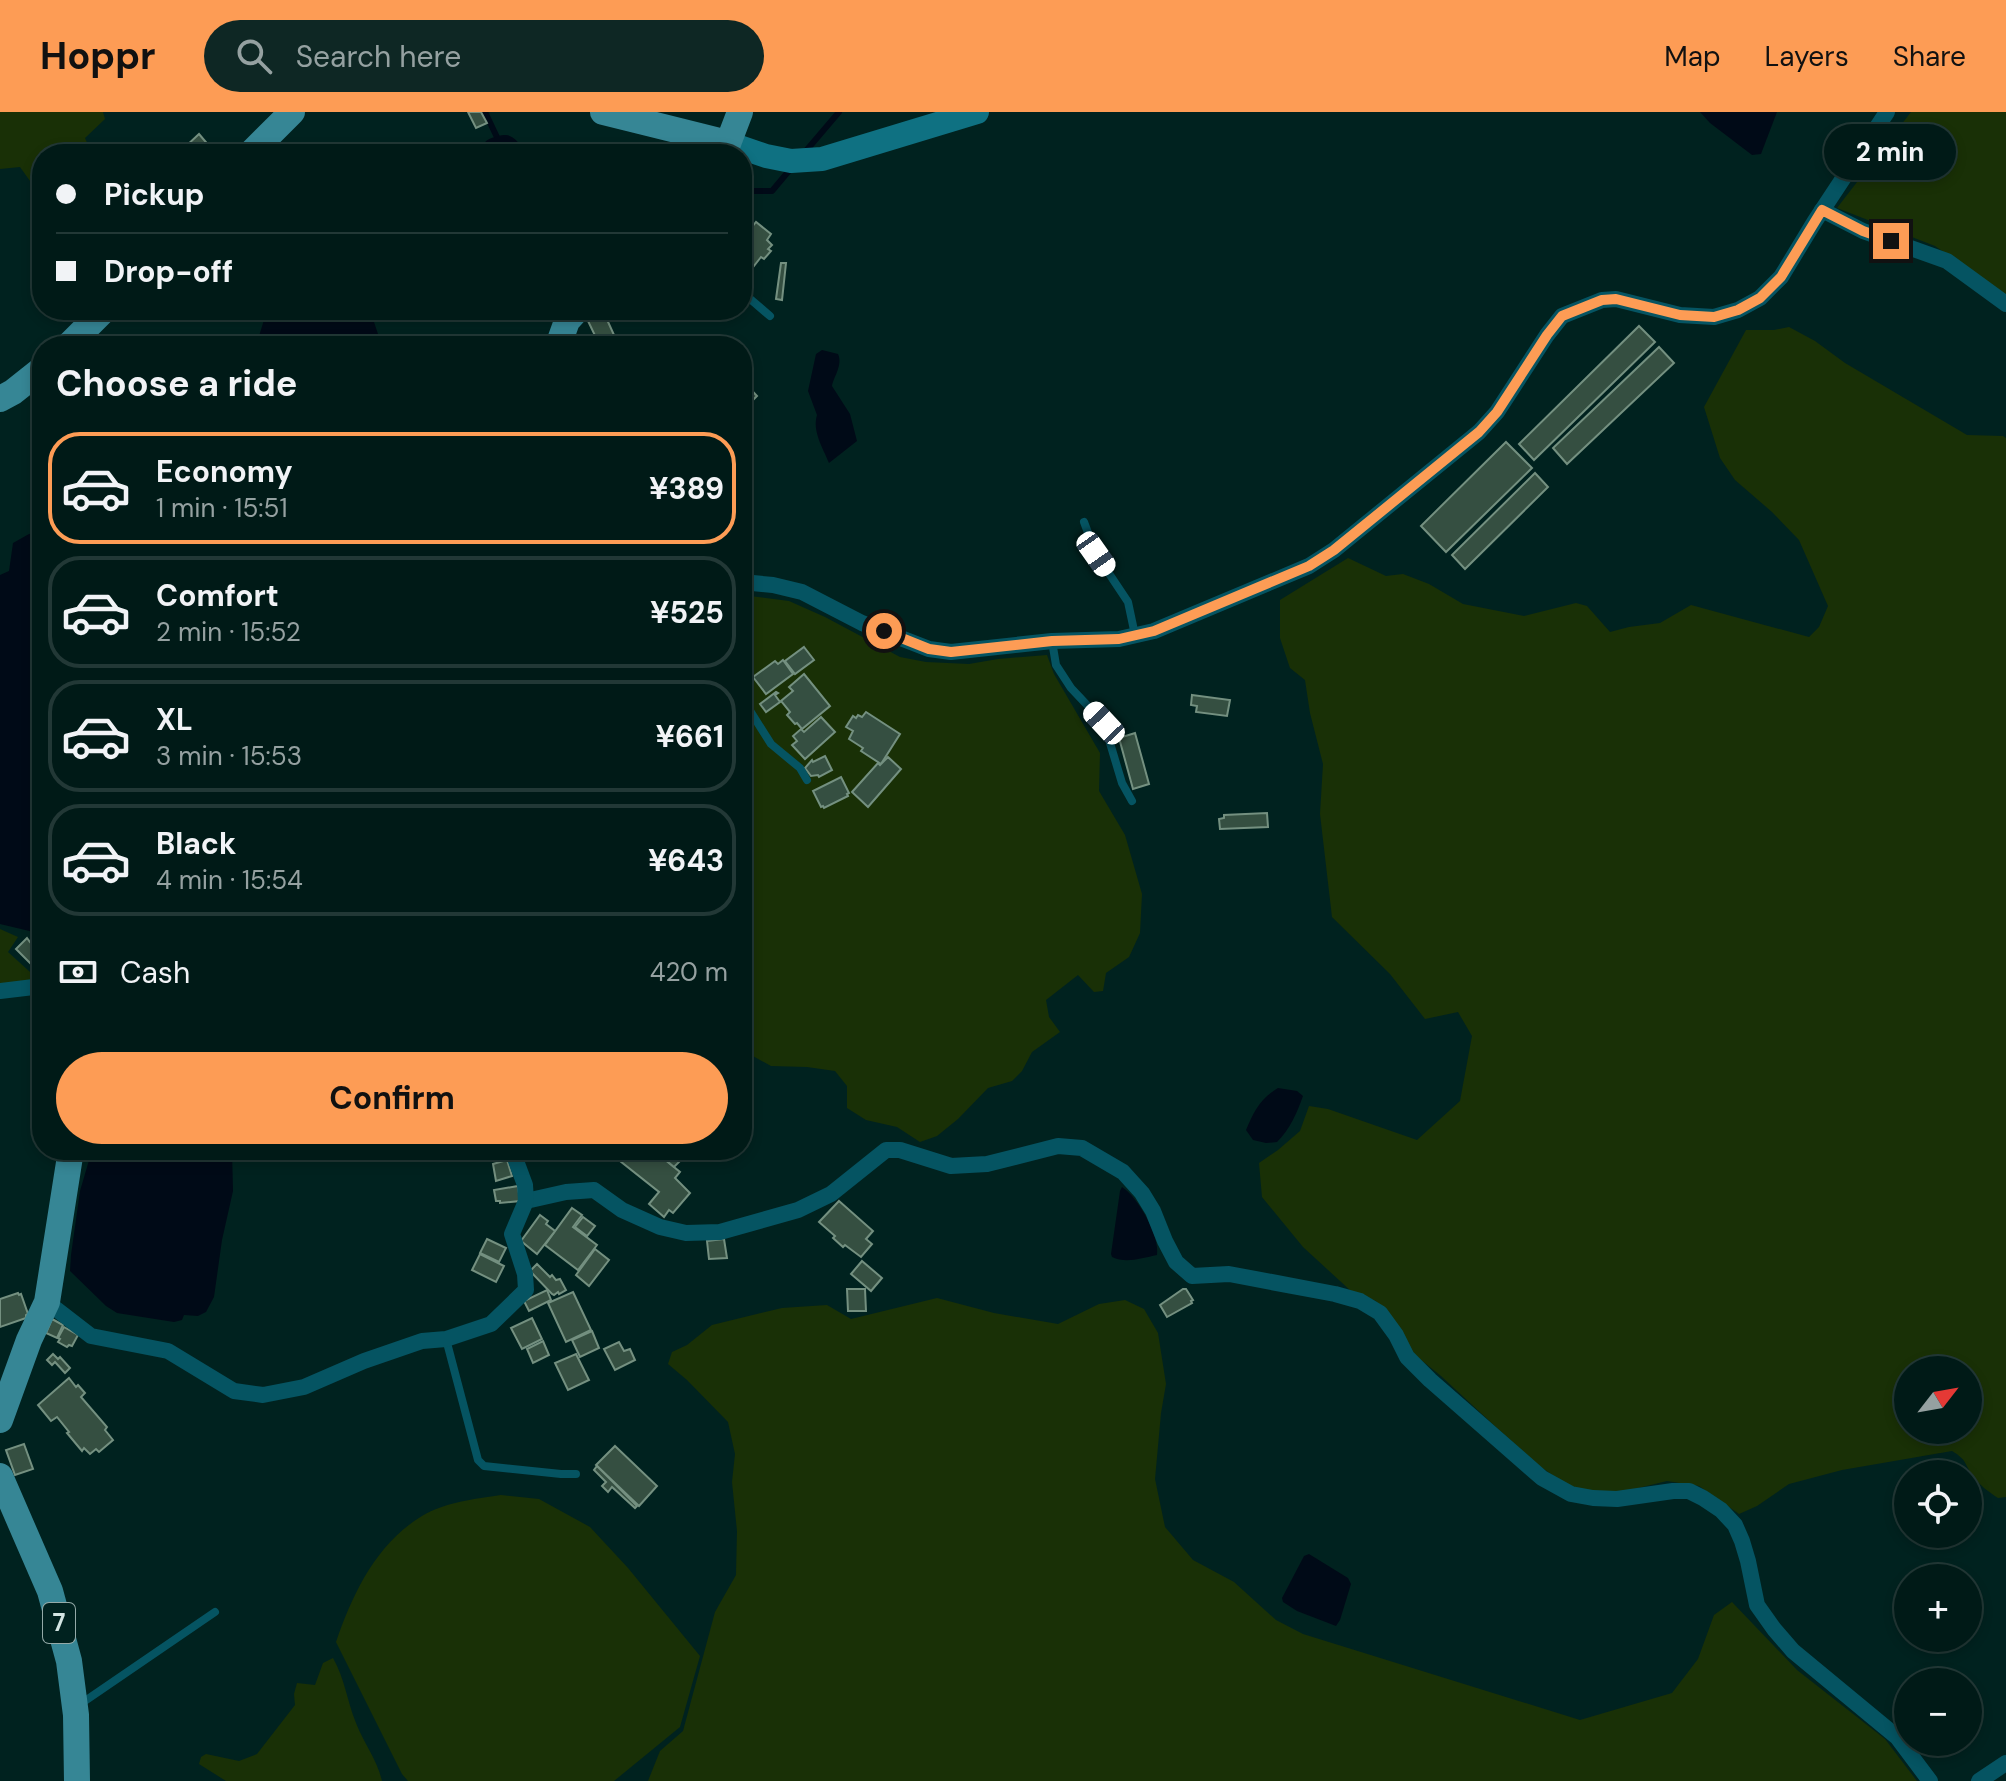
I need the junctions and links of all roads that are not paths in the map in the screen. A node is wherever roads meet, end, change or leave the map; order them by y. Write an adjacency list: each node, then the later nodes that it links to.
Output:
1 (292, 112): 6 (main road)
2 (603, 112): 7 (main road)
3 (740, 112): 8 (main road)
4 (977, 112): 9 (street)
5 (1887, 112): 10 (street)
6 (260, 144)
7 (712, 144)
8 (728, 144)
9 (752, 153)
10 (1822, 210): 12 (street); 20 (street)
11 (752, 301): 13 (lane)
12 (2006, 304)
13 (770, 316)
14 (94, 320): 15 (main road)
15 (78, 336)
16 (32, 377): 17 (main road)
17 (0, 399)
18 (1084, 522): 20 (lane)
19 (752, 583): 21 (street)
20 (1135, 635): 21 (street)
21 (1052, 641): 24 (lane)
22 (752, 714): 23 (lane)
23 (807, 780)
24 (1132, 801)
25 (32, 987): 26 (street)
26 (0, 991)
27 (69, 1160): 30 (main road)
28 (516, 1160): 29 (street)
29 (526, 1201): 31 (street); 39 (street)
30 (47, 1302): 31 (street); 32 (main road)
31 (446, 1339): 33 (lane)
32 (0, 1420)
33 (576, 1474)
34 (0, 1476): 36 (main road, 7)
35 (215, 1612): 36 (lane)
36 (75, 1708): 38 (main road, 7)
37 (2006, 1763): 40 (street)
38 (77, 1781)
39 (1930, 1781)
40 (1979, 1781)

